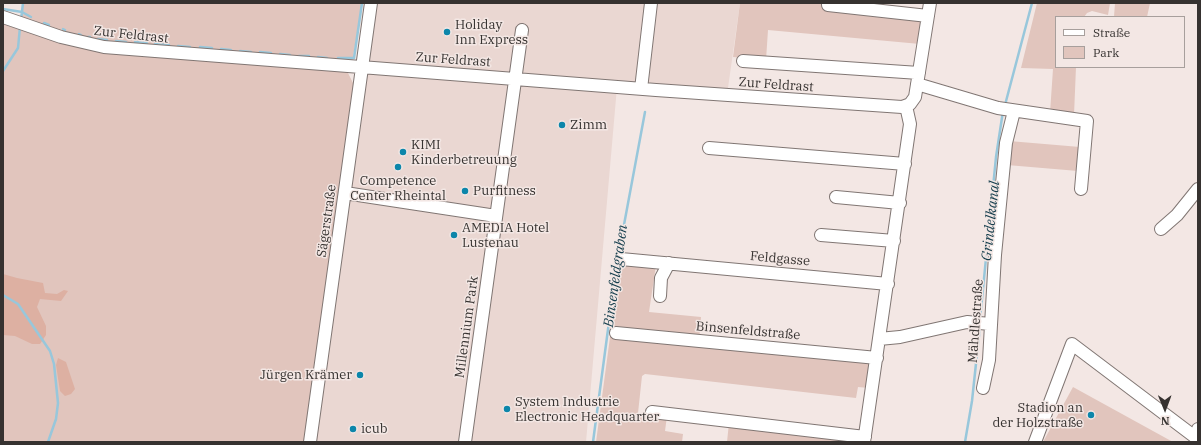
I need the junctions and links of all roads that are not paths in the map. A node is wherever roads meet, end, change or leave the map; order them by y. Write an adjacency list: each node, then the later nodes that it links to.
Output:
1 (371, 3): 9 (street, Sägerstraße)
2 (651, 3): 12 (street)
3 (930, 3): 5 (street)
4 (828, 5): 5 (street)
5 (928, 16): 11 (street)
6 (3, 17): 9 (street, Zur Feldrast)
7 (522, 30): 10 (street, Millennium Park)
8 (743, 61): 11 (street)
9 (362, 68): 10 (street, Zur Feldrast); 19 (street, Sägerstraße)
10 (514, 79): 12 (street, Zur Feldrast); 22 (street, Millennium Park)
11 (918, 79): 13 (street); 14 (street)
12 (641, 88): 13 (street, Zur Feldrast)
13 (906, 106): 16 (street)
14 (1013, 111): 18 (street); 30 (street, Mähdlestraße)
15 (709, 148): 16 (street)
16 (904, 164): 21 (street)
17 (1198, 189): 23 (street)
18 (1081, 190)
19 (345, 194): 22 (street); 38 (street, Sägerstraße)
20 (836, 197): 21 (street)
21 (900, 203): 25 (street)
22 (496, 216): 39 (street, Millennium Park)
23 (1161, 229)
24 (820, 235): 25 (street)
25 (894, 242): 28 (street)
26 (621, 259): 27 (street, Feldgasse)
27 (669, 263): 28 (street, Feldgasse); 29 (street)
28 (888, 284): 32 (street)
29 (660, 296)
30 (983, 323): 32 (street); 34 (street, Mähdlestraße)
31 (616, 333): 33 (street, Binsenfeldstraße)
32 (879, 339): 33 (street)
33 (877, 358): 37 (street)
34 (983, 388)
35 (652, 412): 37 (street)
36 (1196, 436): 40 (street)
37 (865, 439)
38 (310, 442)
39 (465, 442)
40 (1036, 442)

